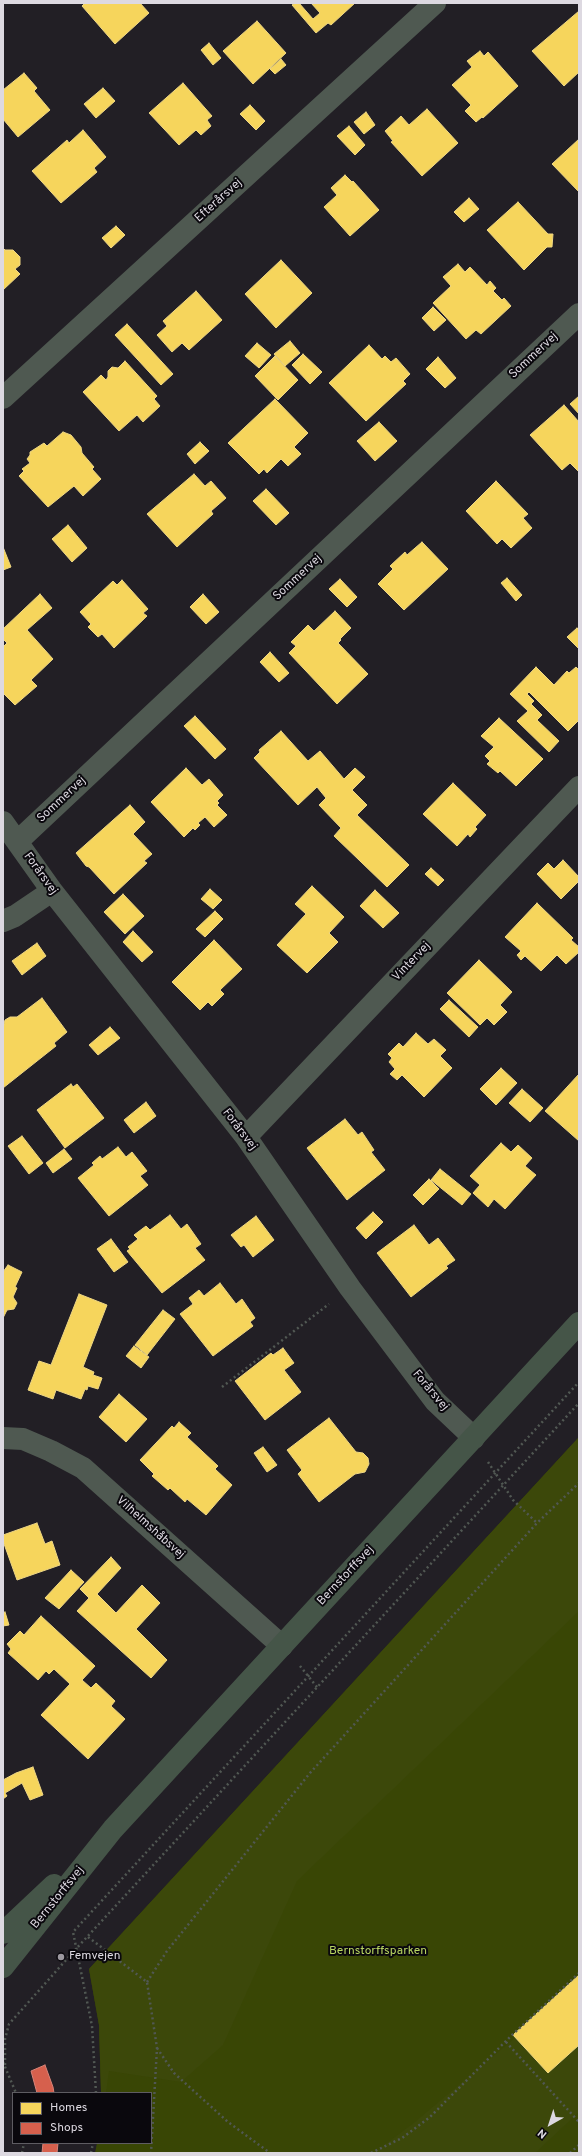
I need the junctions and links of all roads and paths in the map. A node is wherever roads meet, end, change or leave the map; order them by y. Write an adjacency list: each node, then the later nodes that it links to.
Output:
1 (435, 3): 3 (street, Efterårsvej)
2 (579, 314): 6 (street, Sommervej)
3 (3, 398)
4 (579, 787): 9 (street, Vintervej)
5 (3, 822): 6 (street, Forårsvej)
6 (17, 842): 7 (street, Forårsvej)
7 (52, 891): 8 (street); 9 (street, Forårsvej)
8 (3, 921)
9 (246, 1137): 10 (street, Forårsvej)
10 (350, 1288): 13 (path); 16 (street, Forårsvej)
11 (579, 1323): 16 (street, Bernstorffsvej)
12 (579, 1382): 24 (path)
13 (222, 1387)
14 (579, 1403): 18 (path)
15 (3, 1438): 20 (street, Vilhelmshåbsvej)
16 (474, 1438): 20 (street, Bernstorffsvej)
17 (579, 1483): 19 (path)
18 (504, 1484): 19 (path); 23 (path)
19 (538, 1523): 27 (path)
20 (282, 1646): 21 (street, Bernstorffsvej)
21 (113, 1830): 22 (street, Bernstorffsvej); 25 (street, Bernstorffsvej)
22 (3, 1933)
23 (88, 1937): 24 (path); 27 (path)
24 (75, 1950): 30 (path); 32 (path)
25 (3, 1967)
26 (579, 1973): 28 (path)
27 (146, 1982): 29 (path)
28 (506, 2042): 33 (path); 36 (path)
29 (157, 2048): 34 (path); 37 (path)
30 (4, 2064): 31 (path)
31 (16, 2092)
32 (96, 2092)
33 (579, 2122)
34 (152, 2136)
35 (579, 2145): 40 (path)
36 (381, 2148): 38 (path); 39 (path)
37 (270, 2153)
38 (371, 2153)
39 (380, 2153)
40 (570, 2153)

